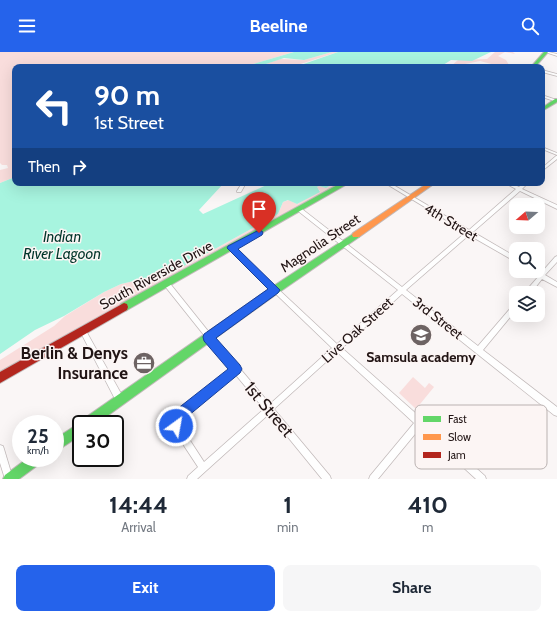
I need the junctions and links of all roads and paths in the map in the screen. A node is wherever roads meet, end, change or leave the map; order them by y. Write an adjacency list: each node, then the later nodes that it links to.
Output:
1 (546, 52): 2 (street); 3 (street)
2 (557, 55)
3 (536, 64)
4 (545, 72): 5 (street)
5 (556, 75)
6 (545, 97): 7 (street)
7 (557, 101): 8 (street)
8 (545, 108)
9 (545, 149): 10 (street)
10 (557, 154)
11 (557, 157): 12 (street)
12 (545, 167)
13 (241, 186): 20 (street)
14 (341, 186): 23 (street, South Riverside Drive)
15 (392, 186): 21 (street, 4th Street)
16 (428, 186): 21 (street, Magnolia Street)
17 (513, 186): 19 (street)
18 (522, 186): 19 (street, Live Oak Street)
19 (519, 189): 22 (street); 24 (street, Live Oak Street)
20 (239, 191)
21 (410, 198): 24 (street, 4th Street); 25 (street, Magnolia Street)
22 (557, 207)
23 (300, 210): 25 (street, 3rd Street); 26 (street, South Riverside Drive)
24 (469, 232): 27 (street, 4th Street); 36 (street, Live Oak Street)
25 (342, 243): 35 (street, Magnolia Street); 36 (street, 3rd Street)
26 (232, 248): 32 (street, South Riverside Drive); 35 (street)
27 (509, 256)
28 (557, 258): 29 (street)
29 (545, 272)
30 (539, 278): 34 (street)
31 (545, 278): 33 (street)
32 (166, 283): 38 (street, South Riverside Drive); 39 (street, 1st Street)
33 (557, 285)
34 (532, 286)
35 (275, 290): 39 (street, Magnolia Street); 40 (street)
36 (402, 290): 40 (street, Live Oak Street); 41 (street, 3rd Street)
37 (509, 314): 41 (street)
38 (83, 330): 43 (street, South Riverside Drive); 44 (street)
39 (208, 337): 42 (street, 1st Street); 44 (street, Magnolia Street)
40 (337, 348): 45 (street, Live Oak Street); 48 (street)
41 (479, 350): 46 (street, 3rd Street)
42 (236, 369): 45 (street, 1st Street); 52 (street)
43 (0, 378)
44 (120, 400): 47 (street, Magnolia Street)
45 (269, 408): 52 (street, Live Oak Street); 56 (street, 1st Street)
46 (557, 412)
47 (99, 415)
48 (415, 418)
49 (415, 428): 57 (street)
50 (0, 449): 54 (street)
51 (26, 467): 54 (street)
52 (203, 468): 55 (street, Live Oak Street)
53 (471, 469): 58 (street)
54 (9, 479)
55 (191, 479)
56 (327, 479)
57 (373, 479)
58 (482, 479)

